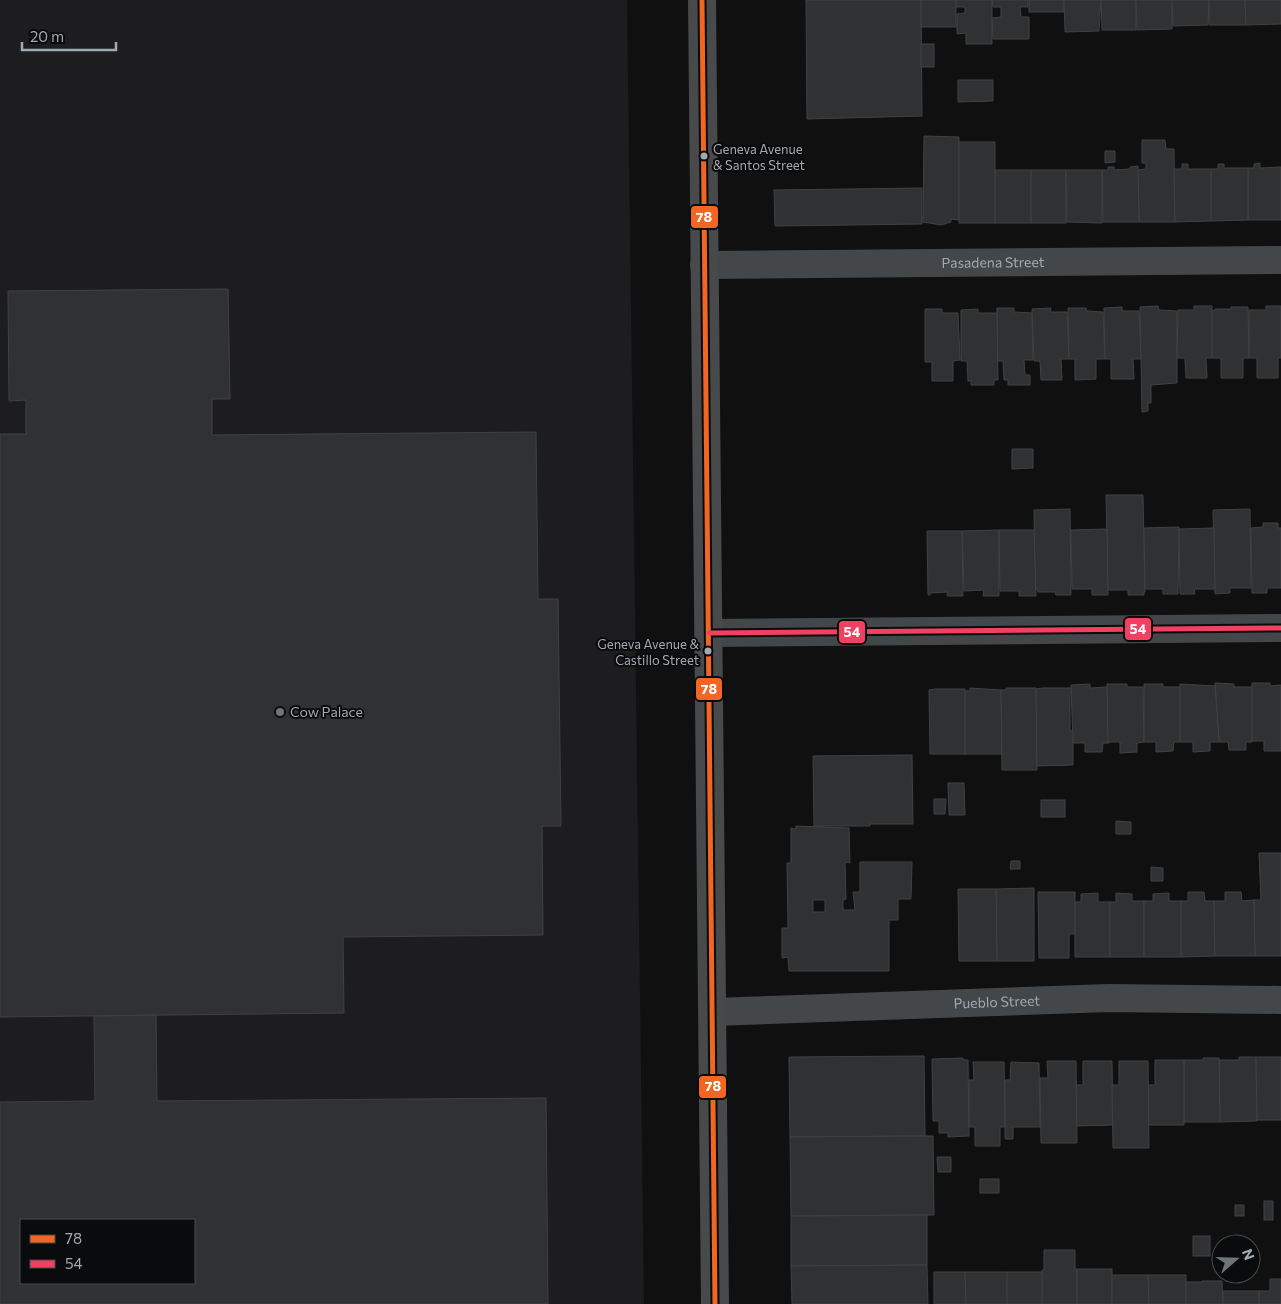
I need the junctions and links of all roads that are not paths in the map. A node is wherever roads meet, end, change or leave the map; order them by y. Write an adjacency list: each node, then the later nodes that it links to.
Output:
1 (702, 0): 3 (main road)
2 (1281, 260): 3 (street, Pasadena Street)
3 (704, 265): 5 (main road)
4 (1281, 628): 5 (street)
5 (709, 633): 7 (main road)
6 (1281, 1000): 7 (street, Pueblo Street)
7 (713, 1012): 8 (main road)
8 (715, 1304)

